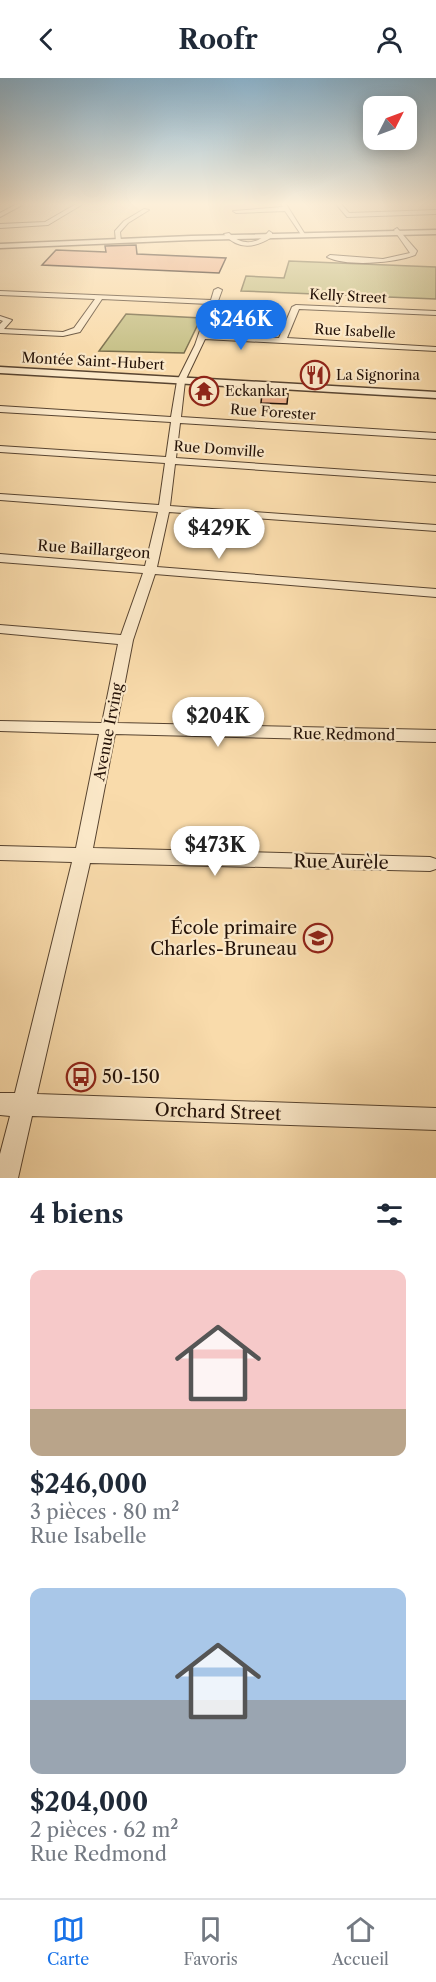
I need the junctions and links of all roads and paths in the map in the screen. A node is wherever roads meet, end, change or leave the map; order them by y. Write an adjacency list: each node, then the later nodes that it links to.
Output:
1 (410, 255): 2 (street)
2 (330, 257)
3 (218, 290): 6 (street, Avenue Irving)
4 (0, 293): 5 (street)
5 (100, 297): 6 (street); 9 (street)
6 (213, 302): 10 (street, Avenue Irving)
7 (436, 313): 11 (street, Kelly Street)
8 (0, 318): 9 (street)
9 (0, 330)
10 (201, 336): 11 (street, Rue Isabelle); 14 (street, Avenue Irving)
11 (282, 340): 12 (street, Rue Isabelle)
12 (436, 349)
13 (0, 370): 14 (street, Montée Saint-Hubert)
14 (181, 381): 15 (street, Montée Saint-Hubert); 17 (street, Avenue Irving)
15 (436, 395)
16 (0, 409): 17 (street, Rue Forester)
17 (176, 420): 18 (street, Rue Forester); 20 (street, Avenue Irving)
18 (436, 436)
19 (0, 449): 20 (street, Rue Domville)
20 (169, 460): 21 (street, Rue Domville); 23 (street, Avenue Irving)
21 (436, 479)
22 (0, 497): 23 (street)
23 (164, 509): 24 (street); 26 (street, Avenue Irving)
24 (436, 528)
25 (0, 558): 26 (street, Rue Baillargeon)
26 (150, 570): 27 (street, Rue Baillargeon); 29 (street, Avenue Irving)
27 (436, 593)
28 (0, 629): 29 (street)
29 (126, 640): 31 (street, Avenue Irving)
30 (0, 726): 31 (street, Rue Redmond)
31 (109, 729): 32 (street, Rue Redmond); 34 (street, Avenue Irving)
32 (436, 736)
33 (0, 854): 34 (street, Rue Aurèle)
34 (82, 855): 35 (street, Rue Aurèle); 36 (street, Avenue Irving)
35 (430, 864)
36 (11, 1105): 37 (street, Orchard Street); 38 (street, Avenue Irving)
37 (436, 1119)
38 (6, 1178)

